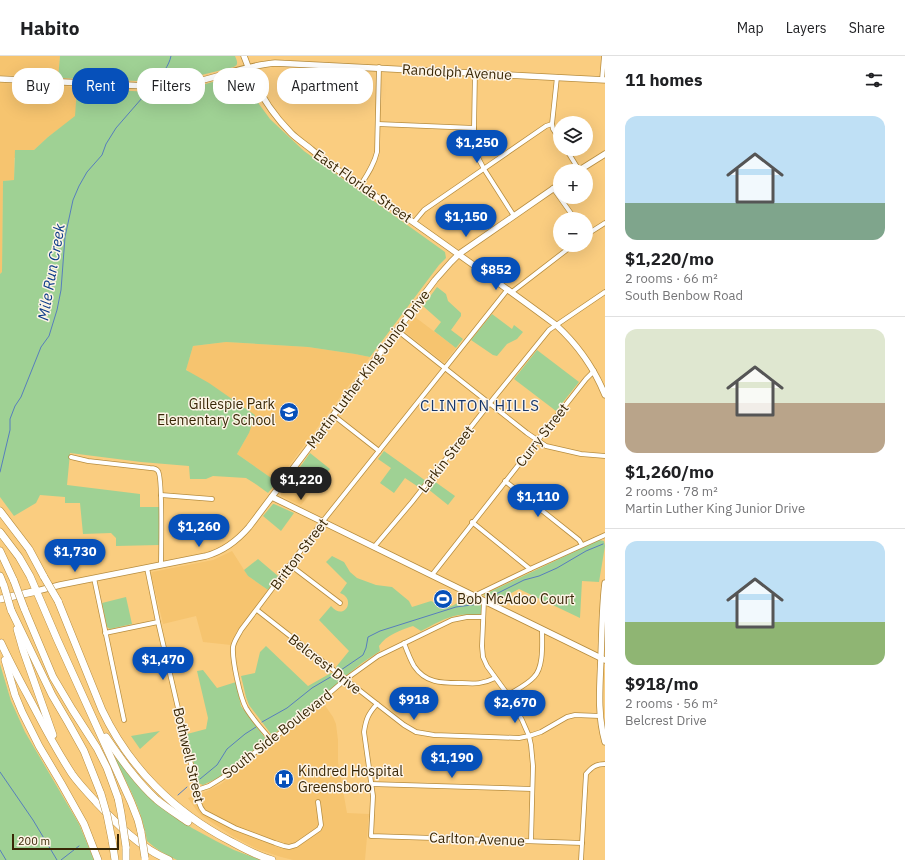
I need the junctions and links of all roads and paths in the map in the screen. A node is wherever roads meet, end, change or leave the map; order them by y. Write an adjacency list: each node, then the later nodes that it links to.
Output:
1 (244, 56): 3 (main road, East Florida Street)
2 (604, 56): 8 (street)
3 (248, 67): 4 (main road, Randolph Avenue); 7 (main road, Randolph Avenue); 16 (main road, East Florida Street)
4 (379, 67): 5 (main road, Randolph Avenue); 9 (street)
5 (475, 72): 6 (main road, Randolph Avenue); 11 (street)
6 (557, 77): 8 (main road, Randolph Avenue); 10 (street)
7 (0, 79)
8 (604, 80)
9 (378, 124): 11 (street); 16 (street)
10 (552, 124): 12 (street); 15 (street)
11 (474, 128): 15 (street)
12 (553, 129)
13 (605, 154): 14 (main road)
14 (589, 164)
15 (484, 169): 18 (street); 19 (street)
16 (360, 186): 19 (main road, East Florida Street)
17 (553, 188): 18 (main road, Martin Luther King Junior Drive)
18 (514, 216): 23 (main road, Martin Luther King Junior Drive)
19 (414, 222): 23 (main road, East Florida Street)
20 (605, 223): 21 (street)
21 (593, 231)
22 (563, 252): 24 (street, Britton Street)
23 (459, 254): 24 (main road, East Florida Street); 27 (main road, Martin Luther King Junior Drive)
24 (510, 291): 26 (main road, East Florida Street); 28 (street, Britton Street)
25 (605, 292): 26 (street, Larkin Street)
26 (556, 325): 29 (main road, East Florida Street); 31 (street, Larkin Street)
27 (398, 331): 28 (street); 32 (main road, Martin Luther King Junior Drive)
28 (444, 368): 31 (street); 34 (street, Britton Street)
29 (594, 371): 30 (main road, East Florida Street); 33 (street, Curry Street)
30 (605, 395)
31 (489, 404): 33 (street); 47 (street, Larkin Street)
32 (333, 415): 34 (street); 39 (main road, Martin Luther King Junior Drive)
33 (537, 440): 35 (street); 37 (street, Curry Street)
34 (379, 451): 42 (street, Britton Street)
35 (605, 456)
36 (71, 457): 38 (street)
37 (505, 481): 43 (street, Curry Street); 46 (street)
38 (161, 495): 40 (street); 49 (street)
39 (272, 497): 42 (main road); 49 (main road, Martin Luther King Junior Drive)
40 (212, 499)
41 (0, 511): 89 (highway, bridge)
42 (323, 521): 47 (main road); 50 (street, Britton Street)
43 (472, 522): 52 (street); 53 (street, Curry Street)
44 (0, 532): 57 (highway)
45 (605, 535): 46 (street)
46 (582, 545): 52 (street)
47 (374, 547): 53 (main road)
48 (0, 551): 93 (highway, bridge)
49 (162, 565): 51 (main road, Martin Luther King Junior Drive)
50 (290, 565): 61 (street); 63 (street, Britton Street)
51 (147, 568): 55 (main road, Martin Luther King Junior Drive); 65 (street, Bothwell Street)
52 (530, 569): 58 (street)
53 (432, 575): 58 (main road)
54 (0, 576): 62 (highway, bridge)
55 (94, 578): 57 (main road, Martin Luther King Junior Drive); 67 (street)
56 (605, 583): 70 (main road)
57 (37, 591): 59 (highway, Martin Luther King Junior Drive); 74 (highway)
58 (474, 596): 60 (main road)
59 (0, 599)
60 (484, 602): 64 (street); 66 (main road)
61 (340, 603)
62 (12, 610): 81 (highway); 92 (highway, bridge)
63 (257, 610): 72 (street, Belcrest Drive); 79 (street, Britton Street)
64 (483, 617): 69 (street, South Side Boulevard); 71 (street)
65 (158, 622): 67 (street); 85 (street, Bothwell Street)
66 (542, 630): 70 (main road); 73 (street)
67 (106, 633): 77 (street)
68 (0, 642): 81 (highway); 91 (highway)
69 (404, 643): 71 (street); 72 (street, South Side Boulevard)
70 (603, 659): 76 (main road)
71 (495, 678): 73 (street)
72 (346, 679): 75 (street, Belcrest Drive); 79 (street, South Side Boulevard)
73 (508, 695): 78 (street)
74 (85, 698): 89 (highway); 90 (highway, bridge)
75 (377, 704): 78 (street, Belcrest Drive); 83 (street)
76 (600, 716): 78 (street, Belcrest Drive); 80 (main road)
77 (124, 720)
78 (529, 736): 84 (street)
79 (271, 740): 85 (street, South Side Boulevard)
80 (605, 742)
81 (63, 759): 94 (highway)
82 (605, 764): 88 (street)
83 (371, 784): 84 (street); 87 (street, Carlton Avenue)
84 (532, 789): 87 (street)
85 (197, 790): 86 (street, Bothwell Street)
86 (318, 802)
87 (530, 841): 88 (street, Carlton Avenue)
88 (582, 843): 96 (street)
89 (240, 847): 95 (highway)
90 (145, 859)
91 (98, 860)
92 (115, 860)
93 (126, 860)
94 (169, 860)
95 (272, 860)
96 (581, 860)

